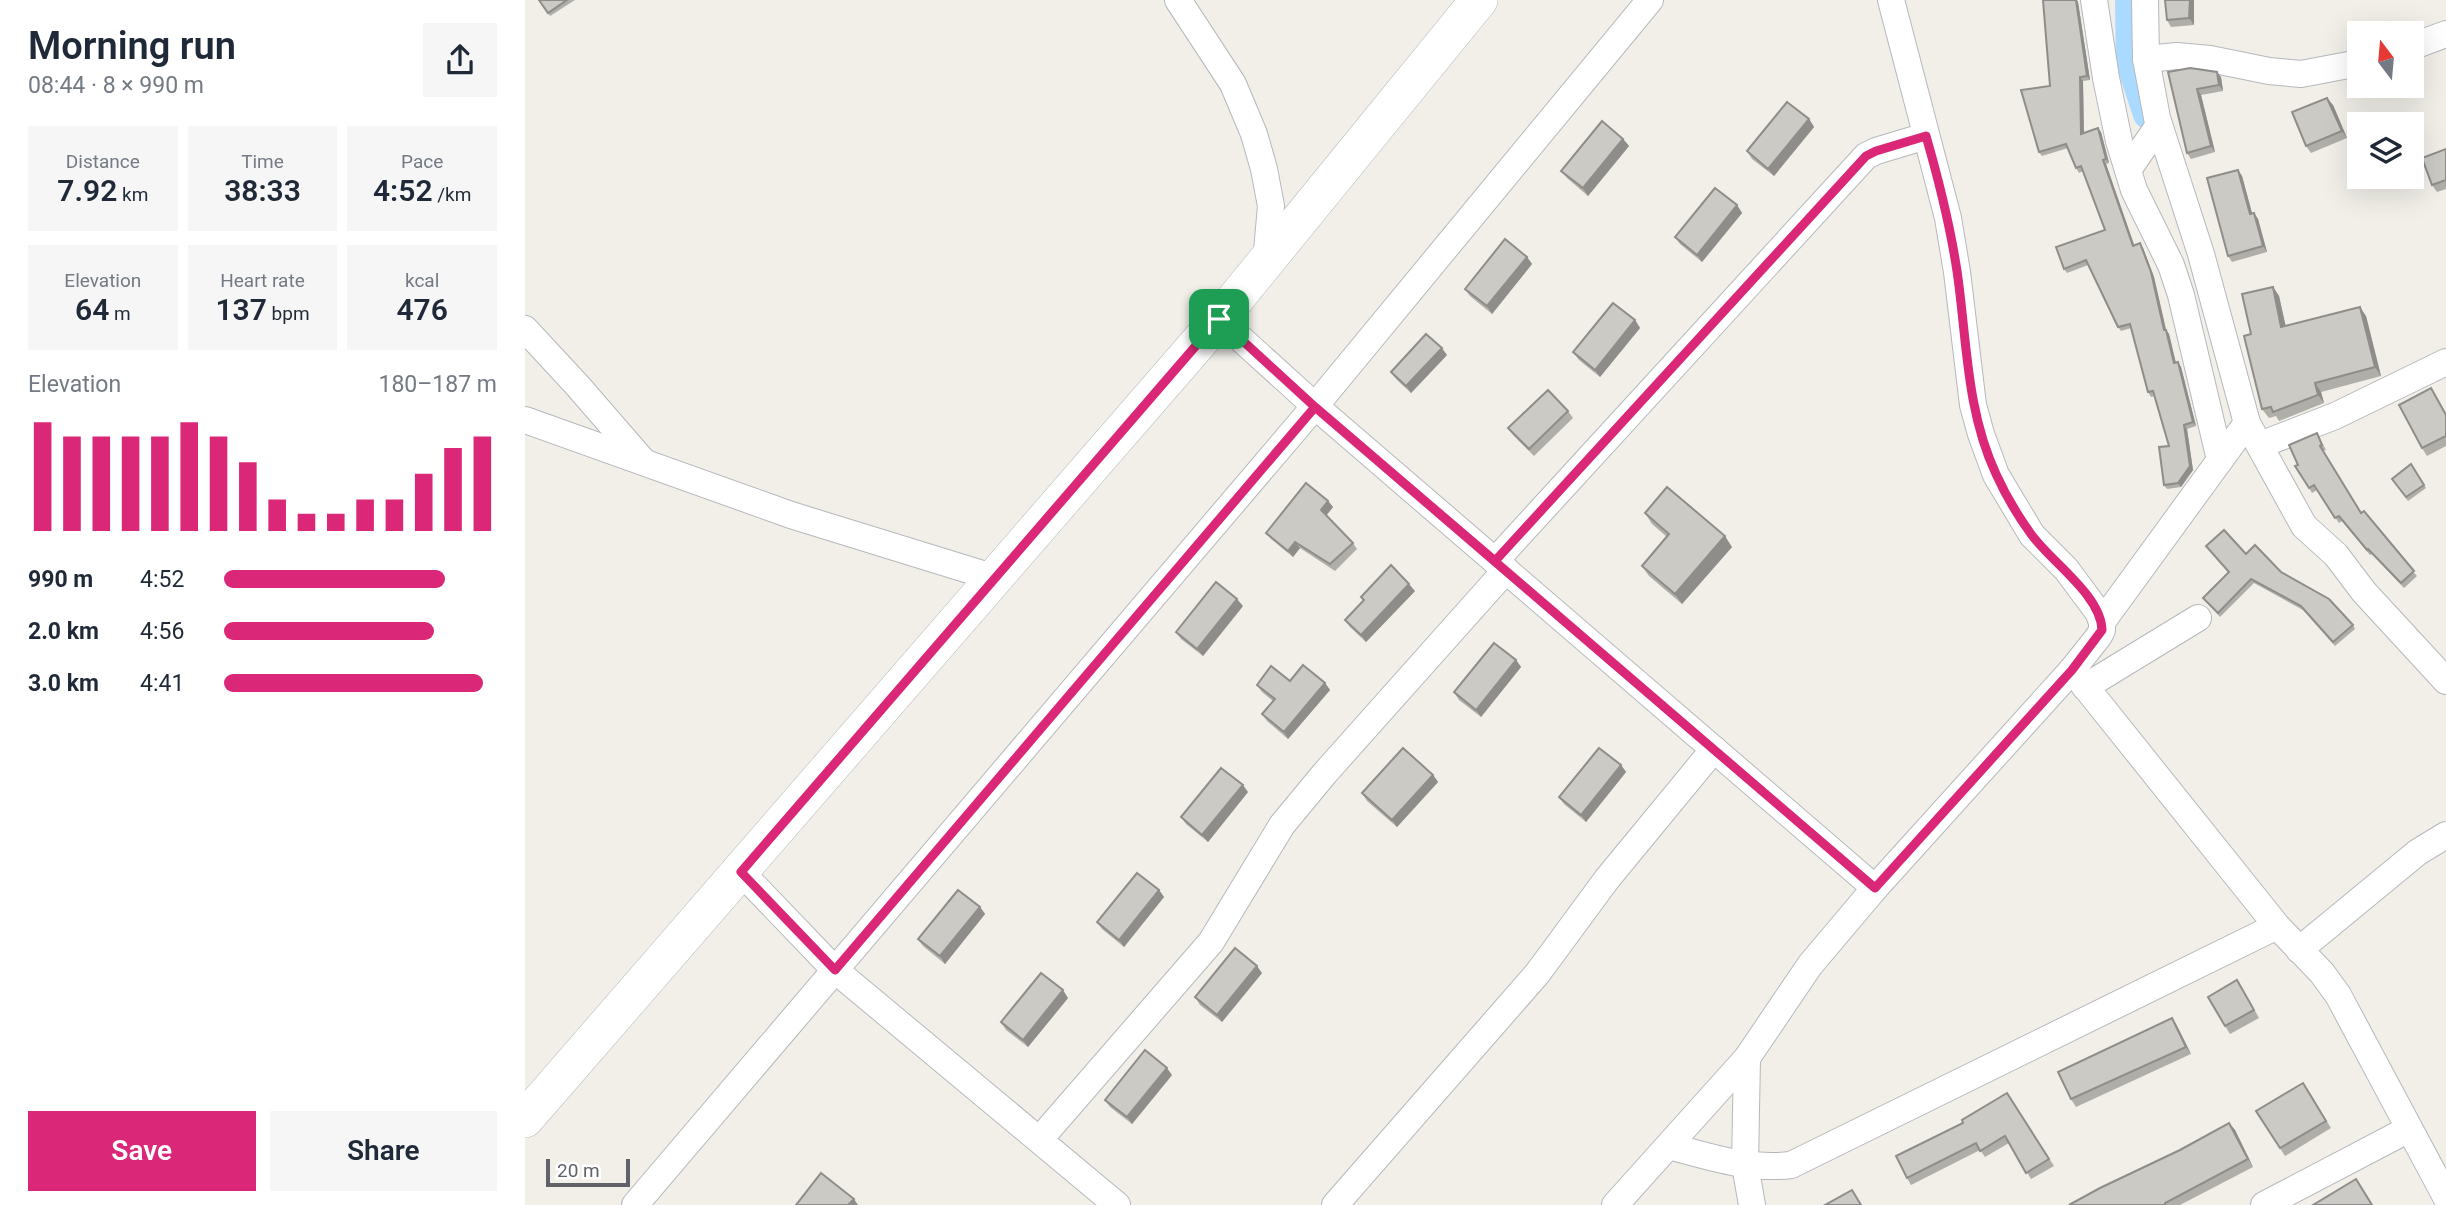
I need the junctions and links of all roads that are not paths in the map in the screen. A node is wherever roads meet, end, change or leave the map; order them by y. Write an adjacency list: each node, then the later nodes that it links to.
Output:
1 (1178, 0): 14 (street)
2 (1479, 0): 14 (street)
3 (1650, 0): 18 (street)
4 (1891, 0): 12 (street)
5 (2094, 0): 13 (street)
6 (2145, 0): 9 (street)
7 (2446, 34): 8 (street)
8 (2424, 42)
9 (2146, 59): 10 (street); 11 (street)
10 (2347, 65)
11 (2154, 134): 13 (street); 20 (street)
12 (1926, 136): 23 (street); 26 (street)
13 (2128, 170): 21 (street)
14 (1266, 262): 15 (street)
15 (1219, 319): 18 (street); 24 (street)
16 (525, 330): 22 (street)
17 (2446, 362): 20 (street)
18 (1315, 407): 23 (street); 35 (street)
19 (525, 420): 22 (street)
20 (2254, 434): 21 (street); 28 (street)
21 (2223, 455): 26 (street)
22 (643, 462): 24 (street)
23 (1500, 566): 29 (street); 39 (street)
24 (995, 578): 31 (street)
25 (2198, 618): 27 (street)
26 (2102, 622): 27 (street)
27 (2079, 679): 32 (street); 33 (street)
28 (2446, 681)
29 (1714, 749): 32 (street); 45 (street)
30 (2446, 835): 34 (street)
31 (741, 872): 35 (street); 37 (street)
32 (1875, 888): 36 (street)
33 (2277, 926): 34 (street); 41 (street)
34 (2299, 950): 38 (street)
35 (835, 970): 39 (street); 43 (street)
36 (1747, 1058): 40 (street); 41 (street)
37 (525, 1119)
38 (2409, 1129): 42 (street); 48 (street)
39 (1040, 1139): 44 (street)
40 (1669, 1146): 41 (street); 46 (street)
41 (1745, 1166): 47 (street)
42 (2446, 1197)
43 (635, 1205)
44 (1117, 1205)
45 (1335, 1205)
46 (1615, 1205)
47 (1752, 1205)
48 (2264, 1205)

